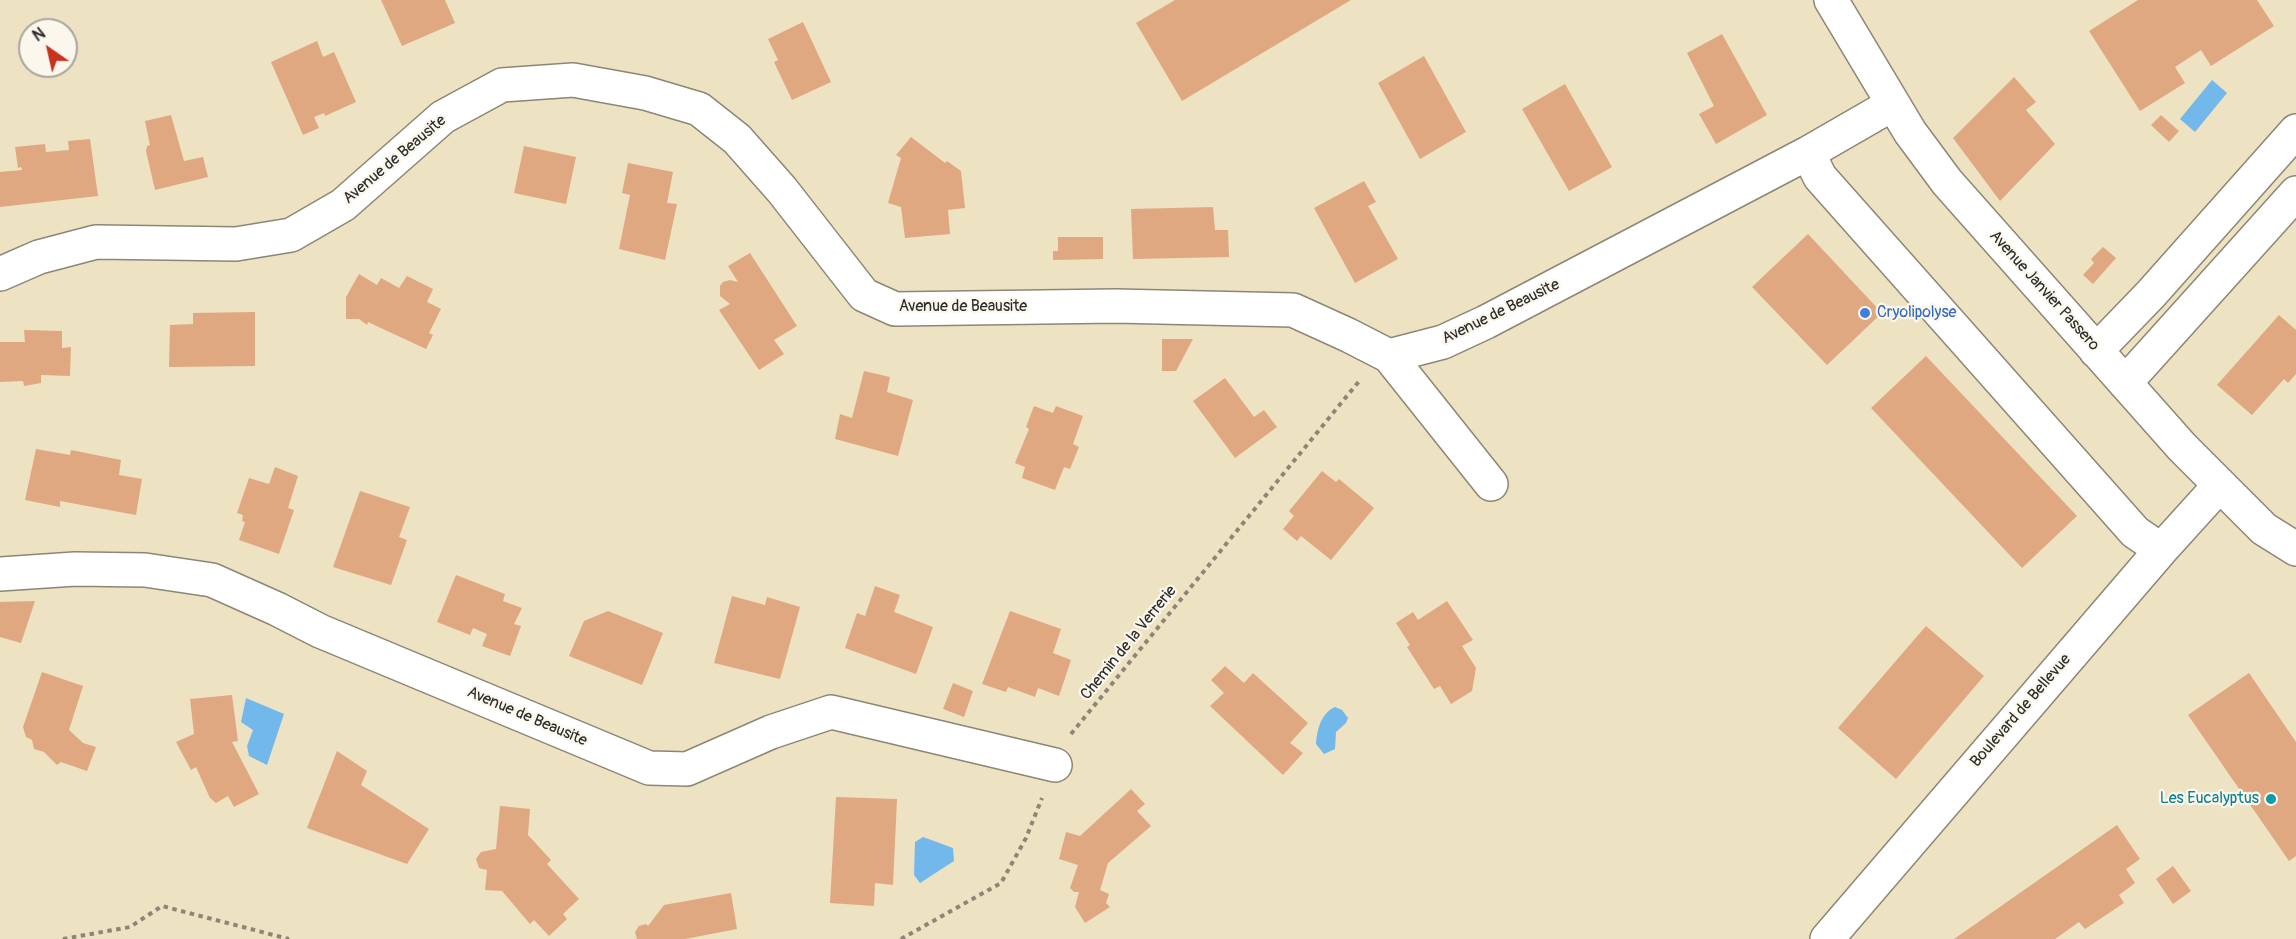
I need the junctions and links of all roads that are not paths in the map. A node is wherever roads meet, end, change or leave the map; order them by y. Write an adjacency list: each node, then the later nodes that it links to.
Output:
1 (1831, 0): 2 (street, Avenue Janvier Passero)
2 (1893, 104): 4 (street, Avenue de Beausite); 7 (street, Avenue Janvier Passero)
3 (2296, 131): 7 (street)
4 (1808, 153): 8 (street, Avenue de Beausite); 13 (street)
5 (2296, 193): 9 (street)
6 (0, 274): 8 (street, Avenue de Beausite)
7 (2096, 351): 9 (street, Avenue Janvier Passero)
8 (1389, 357): 10 (street)
9 (2125, 383): 11 (street, Avenue Janvier Passero)
10 (1491, 484)
11 (2219, 486): 12 (street, Avenue Janvier Passero); 13 (street, Boulevard de Bellevue)
12 (2296, 549)
13 (2160, 550): 16 (street, Boulevard de Bellevue)
14 (0, 574): 15 (street, Avenue de Beausite)
15 (1055, 765)
16 (1827, 939)

